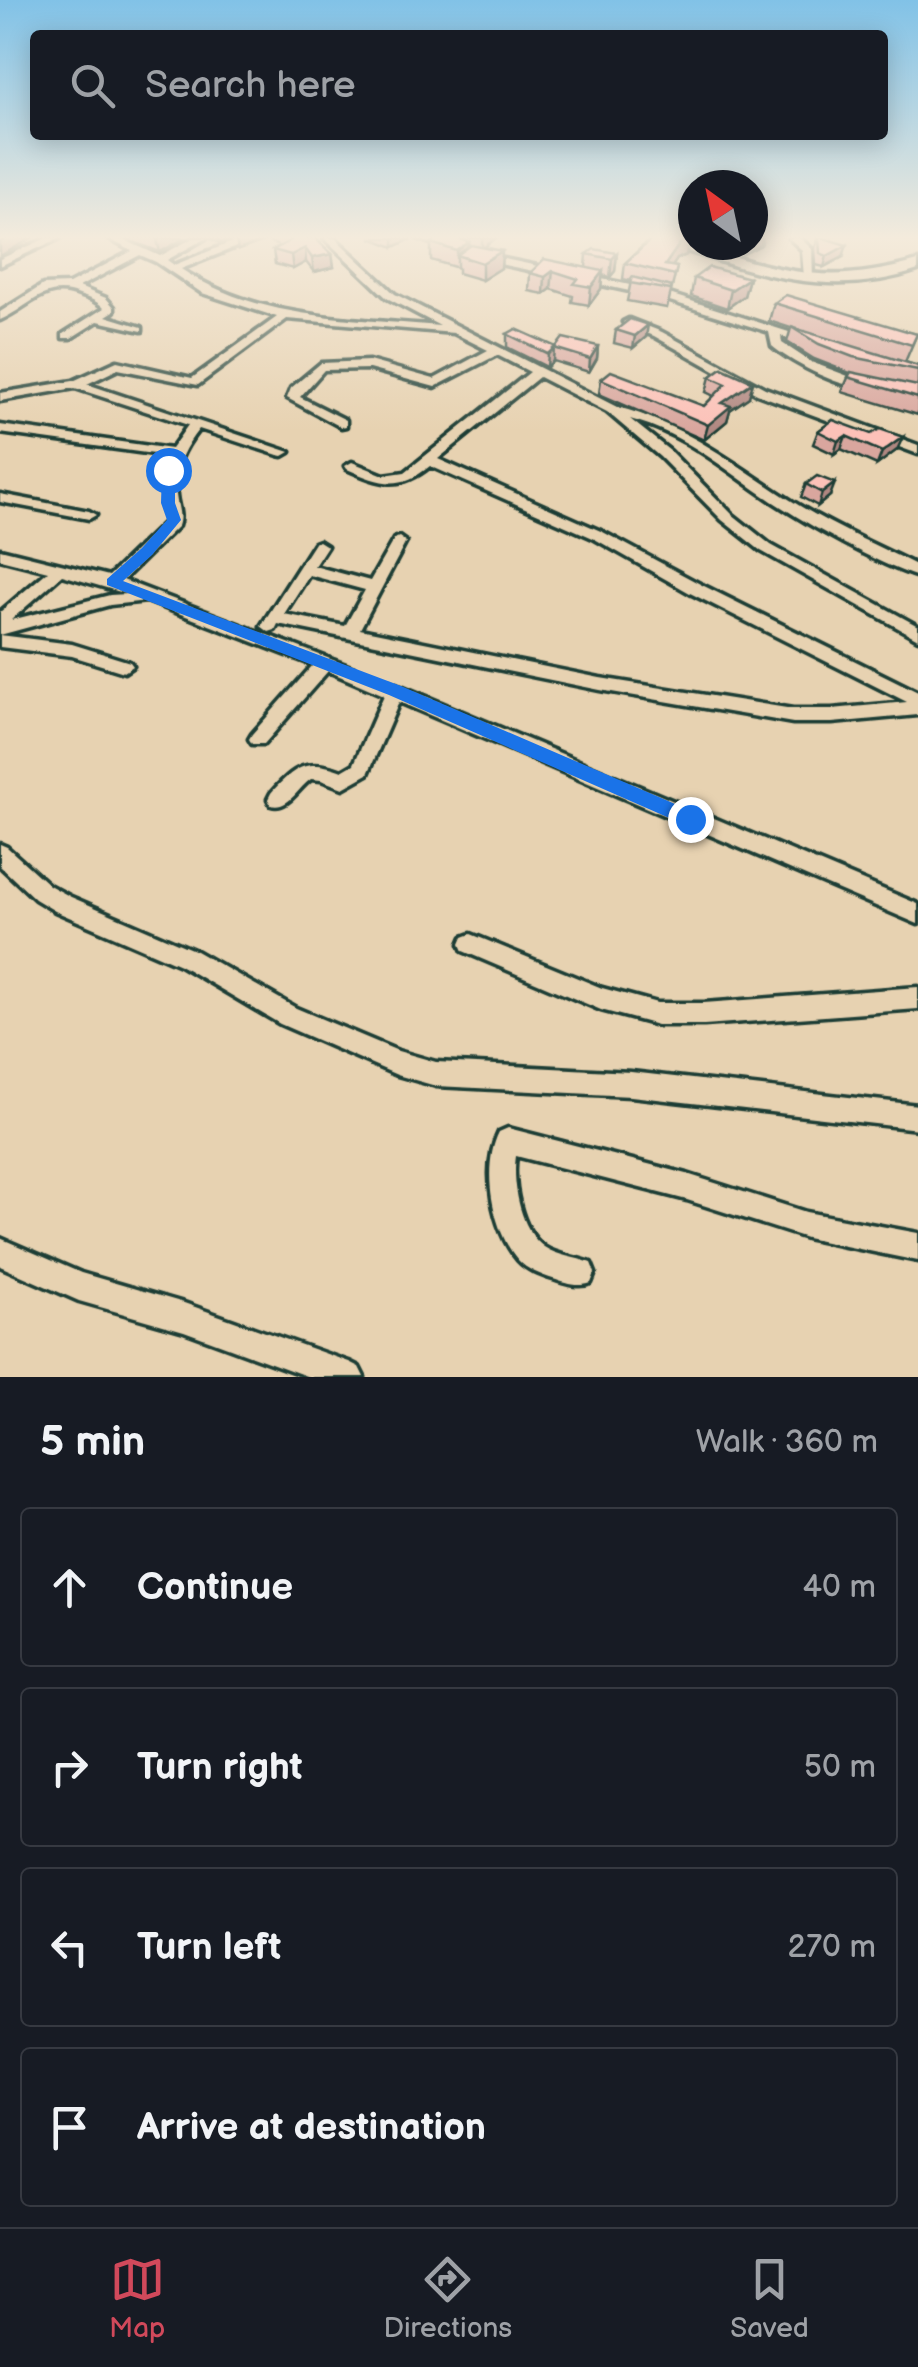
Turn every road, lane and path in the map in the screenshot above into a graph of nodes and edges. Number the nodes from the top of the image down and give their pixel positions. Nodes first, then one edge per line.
1 (24, 302) edge
2 (104, 302) edge
3 (242, 302) edge
4 (404, 302) edge
5 (685, 302) edge
6 (285, 316) junction
7 (0, 317) edge
8 (99, 318) junction
9 (629, 322) edge
10 (138, 329) dead end
11 (774, 330) junction
12 (462, 331) junction
13 (67, 336) dead end
14 (828, 349) edge
15 (497, 350) junction
16 (538, 372) junction
17 (76, 384) junction
18 (886, 391) edge
19 (0, 398) edge
20 (612, 409) junction
21 (341, 423) dead end
22 (195, 425) junction
23 (0, 429) edge
24 (918, 450) edge
25 (283, 452) dead end
26 (173, 453) junction
27 (429, 460) junction
28 (352, 466) dead end
29 (0, 498) edge
30 (89, 515) dead end
31 (399, 542) dead end
32 (318, 546) dead end
33 (0, 554) edge
34 (306, 570) junction
35 (57, 571) junction
36 (918, 572) edge
37 (112, 582) junction
38 (374, 587) junction
39 (150, 598) junction
40 (3, 614) edge
41 (274, 618) junction
42 (0, 629) edge
43 (918, 632) edge
44 (349, 634) junction
45 (260, 640) junction
46 (0, 641) edge
47 (325, 663) junction
48 (124, 666) dead end
49 (395, 691) junction
50 (918, 700) edge
51 (918, 708) edge
52 (258, 740) dead end
53 (278, 799) dead end
54 (0, 853) edge
55 (918, 914) edge
56 (471, 944) dead end
57 (918, 998) edge
58 (918, 1117) edge
59 (918, 1248) edge
60 (0, 1252) edge
61 (581, 1272) dead end
62 (349, 1377) edge

1 - 7 street
2 - 8 street
3 - 6 street
4 - 12 street
5 - 11 street
6 - 12 street
6 - 17 street
8 - 10 street
8 - 13 street
9 - 24 street
11 - 14 street
11 - 18 street
12 - 15 street
15 - 16 street
15 - 21 street
16 - 20 street
16 - 27 street
17 - 19 street
17 - 22 street
20 - 36 street
20 - 43 street
22 - 25 street
22 - 26 street
23 - 26 street
26 - 37 street
27 - 28 street
27 - 50 street
29 - 30 street
31 - 38 street
32 - 34 street
33 - 35 street
34 - 38 street
34 - 41 street
35 - 37 street
35 - 40 street
37 - 39 street
38 - 44 street
39 - 42 street
39 - 45 street
41 - 44 street
41 - 45 street
44 - 51 street
45 - 47 street
46 - 48 street
47 - 49 street
47 - 52 street
49 - 53 street
49 - 55 street
54 - 58 street
56 - 57 street
59 - 61 street
60 - 62 street

